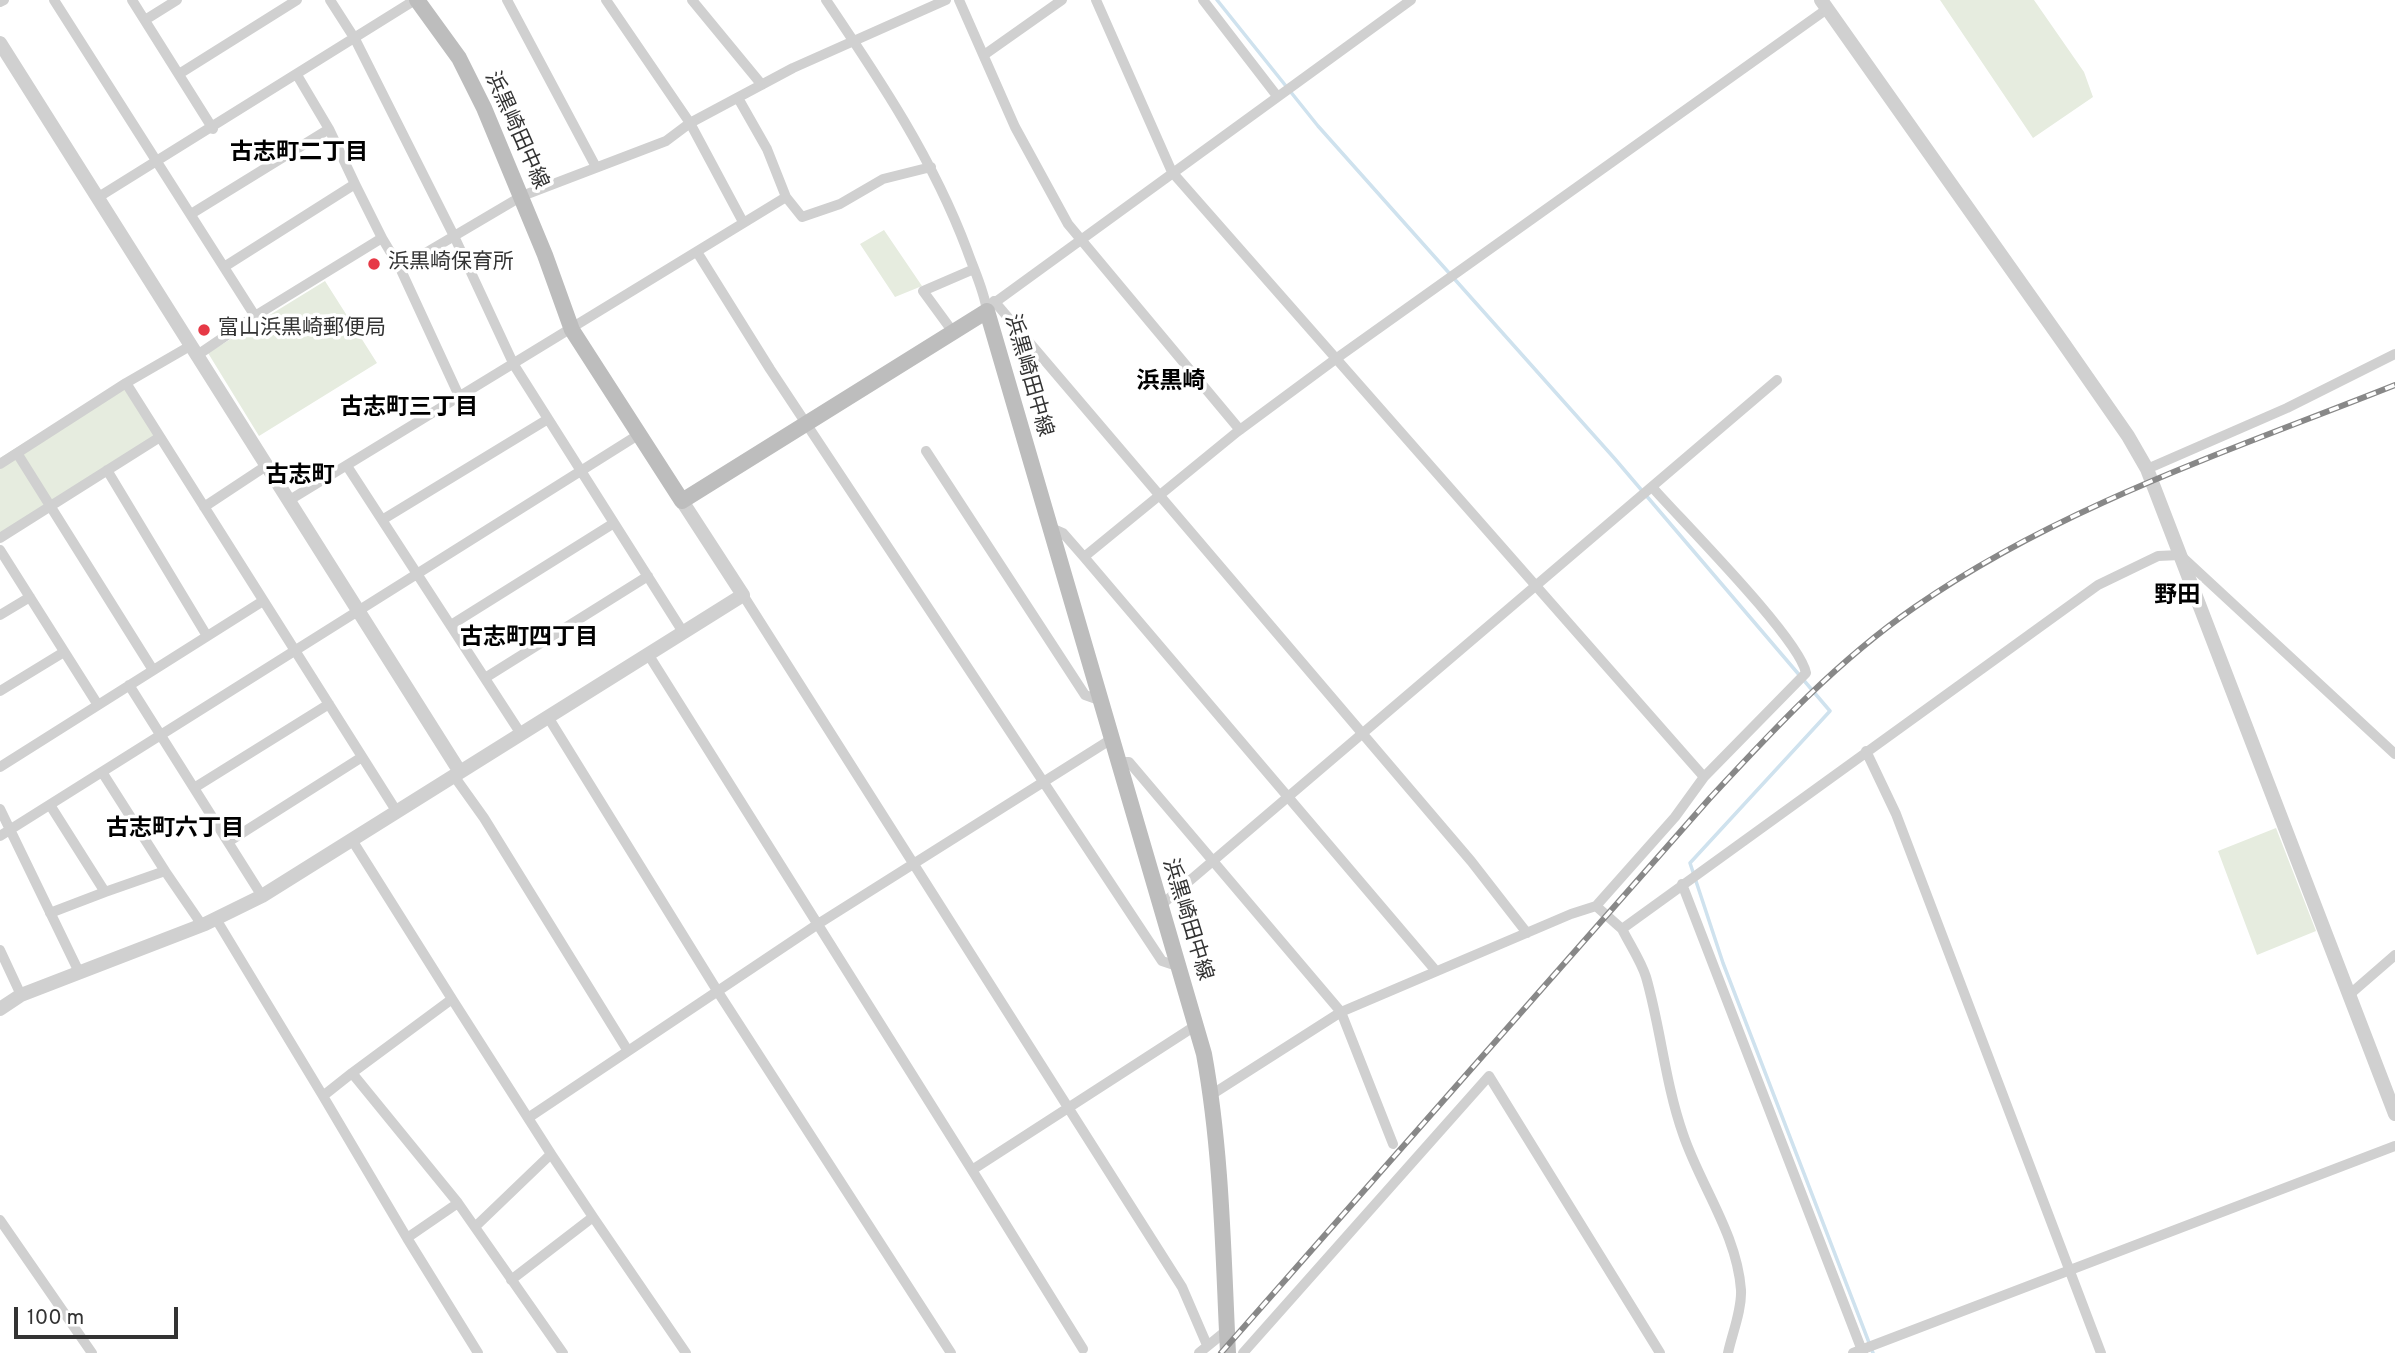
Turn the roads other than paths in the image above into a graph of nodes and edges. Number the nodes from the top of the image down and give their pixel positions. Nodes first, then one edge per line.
1 (54, 0) edge
2 (132, 0) edge
3 (177, 0) edge
4 (297, 0) edge
5 (330, 0) edge
6 (416, 0) edge
7 (508, 0) edge
8 (606, 0) edge
9 (692, 0) edge
10 (826, 0) edge
11 (946, 0) edge
12 (959, 0) edge
13 (1062, 0) edge
14 (1096, 0) edge
15 (1203, 0) edge
16 (1411, 0) edge
17 (1824, 4) edge
18 (145, 20) junction
19 (355, 39) junction
20 (854, 41) junction
21 (0, 43) edge
22 (984, 55) junction
23 (179, 74) junction
24 (298, 75) junction
25 (762, 85) junction
26 (1277, 96) junction
27 (737, 98) junction
28 (690, 123) junction
29 (213, 129) junction
30 (329, 129) junction
31 (158, 163) junction
32 (596, 167) junction
33 (931, 167) junction
34 (1172, 172) junction
35 (355, 184) junction
36 (522, 196) junction
37 (786, 197) junction
38 (97, 198) junction
39 (191, 214) junction
40 (743, 222) junction
41 (454, 236) junction
42 (382, 238) junction
43 (1079, 239) junction
44 (697, 252) junction
45 (224, 267) junction
46 (400, 268) junction
47 (974, 268) junction
48 (990, 306) junction
49 (255, 316) junction
50 (572, 330) junction
51 (953, 332) junction
52 (193, 351) junction
53 (2395, 354) edge
54 (1337, 358) junction
55 (514, 365) junction
56 (1777, 380) dead end
57 (126, 383) junction
58 (460, 398) junction
59 (548, 419) junction
60 (806, 423) junction
61 (1240, 430) junction
62 (638, 435) junction
63 (160, 437) junction
64 (926, 451) dead end
65 (17, 453) junction
66 (0, 464) edge
67 (266, 466) junction
68 (347, 466) junction
69 (2147, 469) junction
70 (107, 470) junction
71 (581, 471) junction
72 (1652, 487) junction
73 (1160, 496) junction
74 (682, 501) junction
75 (288, 502) junction
76 (51, 506) junction
77 (204, 507) junction
78 (382, 520) junction
79 (614, 523) junction
80 (1049, 527) junction
81 (0, 538) edge
82 (0, 550) edge
83 (2180, 555) junction
84 (1084, 557) junction
85 (417, 574) junction
86 (648, 576) junction
87 (1537, 585) junction
88 (743, 595) junction
89 (30, 597) junction
90 (263, 600) junction
91 (358, 611) junction
92 (0, 615) edge
93 (450, 625) junction
94 (683, 632) junction
95 (208, 636) junction
96 (295, 651) junction
97 (64, 652) junction
98 (648, 654) junction
99 (153, 670) junction
100 (485, 678) junction
101 (129, 685) junction
102 (0, 691) edge
103 (1099, 701) junction
104 (329, 704) junction
105 (98, 705) junction
106 (548, 717) junction
107 (521, 734) junction
108 (1362, 734) junction
109 (161, 735) junction
110 (1110, 740) junction
111 (1866, 751) junction
112 (2395, 754) edge
113 (362, 757) junction
114 (1117, 762) junction
115 (0, 767) edge
116 (102, 772) junction
117 (457, 774) junction
118 (1703, 777) junction
119 (1044, 782) junction
120 (194, 788) junction
121 (1288, 796) junction
122 (50, 805) junction
123 (0, 809) edge
124 (397, 811) junction
125 (10, 830) junction
126 (0, 836) edge
127 (352, 840) junction
128 (228, 842) junction
129 (1212, 861) junction
130 (912, 866) junction
131 (165, 871) junction
132 (1682, 884) junction
133 (105, 892) junction
134 (262, 896) junction
135 (1596, 905) junction
136 (1160, 906) junction
137 (50, 913) junction
138 (216, 919) junction
139 (818, 924) junction
140 (202, 925) junction
141 (1622, 929) junction
142 (1527, 933) junction
143 (0, 950) edge
144 (2395, 955) edge
145 (1178, 965) junction
146 (1436, 971) junction
147 (79, 972) junction
148 (718, 992) junction
149 (21, 995) junction
150 (2349, 995) junction
151 (452, 999) junction
152 (0, 1009) edge
153 (1341, 1012) junction
154 (1195, 1026) junction
155 (628, 1051) junction
156 (352, 1073) junction
157 (1211, 1095) junction
158 (323, 1096) junction
159 (1068, 1109) junction
160 (2395, 1114) edge
161 (528, 1118) junction
162 (1392, 1144) dead end
163 (2395, 1146) edge
164 (551, 1154) junction
165 (972, 1170) junction
166 (458, 1203) junction
167 (593, 1217) junction
168 (0, 1220) edge
169 (476, 1226) junction
170 (407, 1238) junction
171 (2069, 1269) junction
172 (511, 1280) junction
173 (1226, 1331) junction
174 (1083, 1349) dead end
175 (1203, 1349) edge
176 (1859, 1352) edge
177 (92, 1353) edge
178 (478, 1353) edge
179 (563, 1353) edge
180 (686, 1353) edge
181 (951, 1353) edge
182 (1228, 1353) edge
183 (1243, 1353) edge
184 (1660, 1353) edge
185 (1728, 1353) edge
186 (2101, 1353) edge

1 - 31 street
2 - 18 street
3 - 18 street
4 - 23 street
5 - 19 street
6 - 19 street
6 - 36 main road, 浜黒崎田中線
7 - 32 street
8 - 28 street
9 - 25 street
10 - 20 street
11 - 20 street
12 - 22 street
13 - 22 street
14 - 34 street
15 - 26 street
16 - 26 street
17 - 54 street
17 - 69 street
18 - 23 street
19 - 24 street
19 - 41 street
20 - 25 street
20 - 33 street
21 - 38 street
22 - 43 street
23 - 29 street
24 - 29 street
24 - 30 street
25 - 27 street
26 - 34 street
27 - 28 street
27 - 37 street
28 - 32 street
28 - 40 street
29 - 31 street
30 - 35 street
30 - 39 street
31 - 38 street
31 - 39 street
32 - 36 street
33 - 37 street
33 - 47 street
34 - 43 street
34 - 54 street
35 - 42 street
35 - 45 street
36 - 41 street
36 - 50 main road, 浜黒崎田中線
37 - 40 street
38 - 52 street
39 - 45 street
40 - 44 street
41 - 46 street
41 - 55 street
42 - 46 street
42 - 49 street
43 - 48 street
43 - 61 street
44 - 50 street
44 - 60 street
45 - 49 street
46 - 58 street
47 - 48 street
47 - 51 street
48 - 51 main road, 浜黒崎田中線
48 - 73 street
48 - 80 main road, 浜黒崎田中線
49 - 52 street
50 - 55 street
50 - 62 main road, 浜黒崎田中線
51 - 60 main road, 浜黒崎田中線
52 - 57 street
52 - 67 street
53 - 69 street
54 - 61 street
54 - 87 street
55 - 58 street
55 - 59 street
56 - 72 street
57 - 63 street
57 - 65 street
58 - 68 street
59 - 71 street
59 - 78 street
60 - 74 main road, 浜黒崎田中線
60 - 119 street
61 - 73 street
62 - 71 street
62 - 74 main road, 浜黒崎田中線
63 - 70 street
63 - 77 street
64 - 103 street
65 - 66 street
65 - 76 street
67 - 75 street
67 - 77 street
68 - 75 street
68 - 78 street
69 - 83 street
70 - 76 street
70 - 95 street
71 - 79 street
71 - 85 street
72 - 87 street
72 - 118 street
73 - 84 street
73 - 108 street
74 - 88 street
75 - 91 street
76 - 81 street
76 - 99 street
77 - 90 street
78 - 85 street
79 - 86 street
79 - 93 street
80 - 84 street
80 - 103 main road, 浜黒崎田中線
82 - 89 street
83 - 111 street
83 - 112 street
83 - 150 street
84 - 121 street
85 - 91 street
85 - 93 street
86 - 94 street
86 - 100 street
87 - 108 street
87 - 118 street
88 - 94 street
88 - 130 street
89 - 92 street
89 - 97 street
90 - 95 street
90 - 96 street
91 - 96 street
91 - 117 street
93 - 100 street
94 - 98 street
95 - 99 street
96 - 104 street
96 - 109 street
97 - 102 street
97 - 105 street
98 - 106 street
98 - 139 street
99 - 101 street
100 - 107 street
101 - 105 street
101 - 109 street
103 - 110 main road, 浜黒崎田中線
104 - 113 street
104 - 120 street
105 - 115 street
106 - 107 street
106 - 148 street
107 - 117 street
108 - 121 street
108 - 142 street
109 - 116 street
109 - 120 street
110 - 114 main road, 浜黒崎田中線
110 - 119 street
111 - 132 street
111 - 171 street
113 - 124 street
113 - 128 street
114 - 129 street
114 - 136 main road, 浜黒崎田中線
116 - 122 street
116 - 131 street
117 - 124 street
117 - 155 street
118 - 135 street
119 - 130 street
119 - 145 street
120 - 128 street
121 - 129 street
121 - 146 street
122 - 125 street
122 - 133 street
123 - 125 street
124 - 127 street
125 - 126 street
125 - 137 street
127 - 134 street
127 - 151 street
128 - 134 street
129 - 136 street
129 - 153 street
130 - 139 street
130 - 159 street
131 - 133 street
131 - 140 street
132 - 141 street
132 - 176 street
133 - 137 street
134 - 138 street
135 - 141 street
135 - 142 street
136 - 145 main road, 浜黒崎田中線
137 - 147 street
138 - 140 street
138 - 158 street
139 - 148 street
139 - 165 street
140 - 147 street
141 - 185 street
142 - 146 street
143 - 149 street
144 - 150 street
145 - 154 main road, 浜黒崎田中線
146 - 153 street
147 - 149 street
148 - 155 street
148 - 181 street
149 - 152 street
150 - 160 street
151 - 156 street
151 - 161 street
153 - 157 street
153 - 162 street
154 - 157 main road, 浜黒崎田中線
154 - 159 street
155 - 161 street
156 - 158 street
156 - 166 street
157 - 173 main road, 浜黒崎田中線
158 - 170 street
159 - 165 street
159 - 175 street
161 - 164 street
163 - 171 street
164 - 167 street
164 - 169 street
165 - 174 street
166 - 169 street
166 - 170 street
167 - 172 street
167 - 180 street
168 - 177 street
169 - 172 street
170 - 178 street
171 - 176 street
171 - 186 street
172 - 179 street
173 - 175 street
173 - 182 main road, 浜黒崎田中線
183 - 184 street

